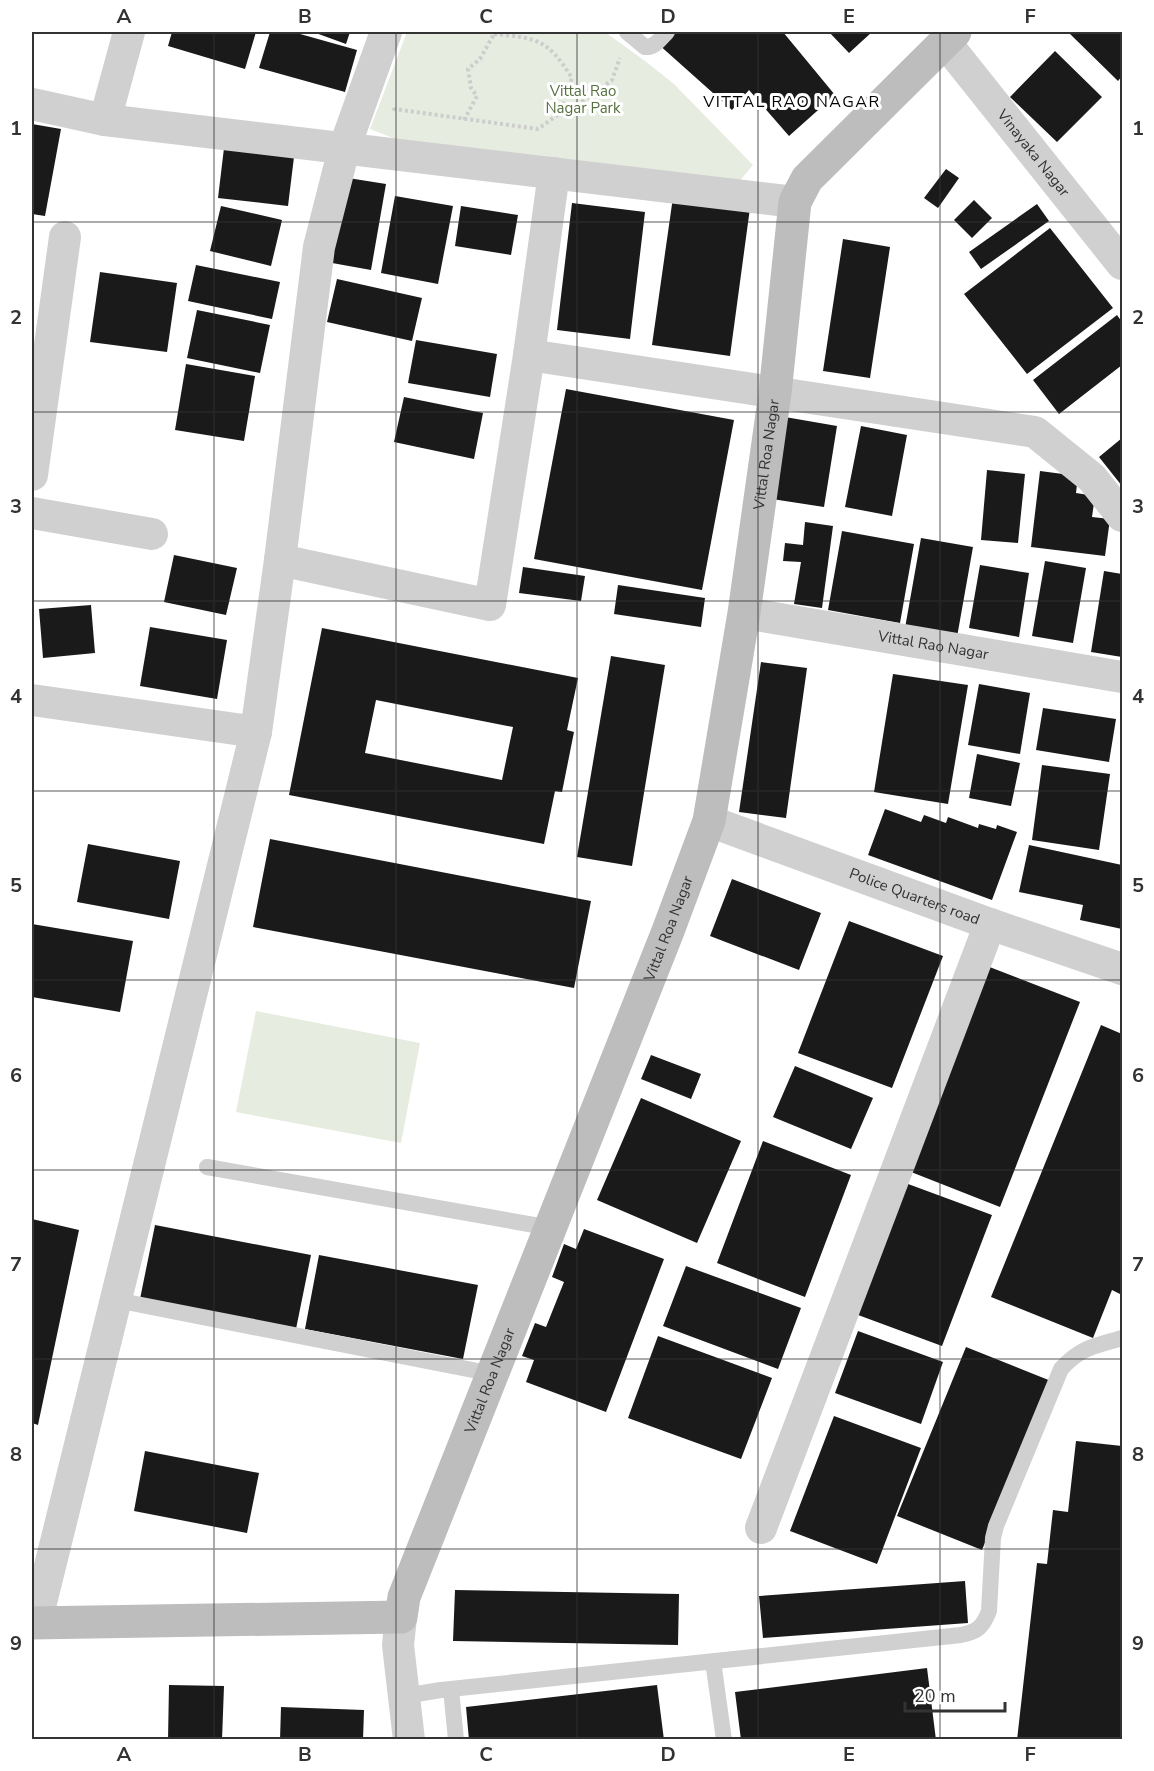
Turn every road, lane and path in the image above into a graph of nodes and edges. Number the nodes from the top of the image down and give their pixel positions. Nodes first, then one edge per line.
1 (129, 32) edge
2 (386, 32) edge
3 (627, 32) edge
4 (667, 32) edge
5 (494, 33) edge
6 (950, 37) edge
7 (620, 54) dead end
8 (396, 99) dead end
9 (32, 104) edge
10 (560, 113) junction
11 (105, 120) junction
12 (464, 120) junction
13 (344, 149) junction
14 (554, 173) junction
15 (795, 202) junction
16 (65, 237) dead end
17 (1122, 264) edge
18 (529, 355) junction
19 (775, 393) junction
20 (32, 475) edge
21 (32, 513) edge
22 (1122, 516) edge
23 (152, 534) dead end
24 (280, 560) junction
25 (744, 612) junction
26 (1122, 677) edge
27 (32, 700) edge
28 (256, 732) junction
29 (709, 821) junction
30 (990, 924) junction
31 (1122, 969) edge
32 (207, 1167) dead end
33 (551, 1228) junction
34 (116, 1300) junction
35 (1122, 1338) edge
36 (493, 1374) junction
37 (761, 1528) dead end
38 (401, 1617) junction
39 (34, 1623) edge
40 (712, 1661) junction
41 (451, 1689) junction
42 (404, 1696) junction
43 (408, 1740) edge
44 (456, 1740) edge
45 (724, 1740) edge

1 - 11 street
2 - 13 street
3 - 4 lane
5 - 10 path
5 - 12 path
6 - 15 street
6 - 17 street, Vinayaka Nagar
7 - 10 path
8 - 12 path
9 - 11 street
10 - 12 path
11 - 13 street
13 - 14 street
13 - 24 street
14 - 15 street
14 - 18 street
15 - 19 street, Vittal Roa Nagar
16 - 20 street
18 - 19 street
18 - 24 street
19 - 22 street
19 - 25 street, Vittal Roa Nagar
21 - 23 street
24 - 28 street
25 - 26 street, Vittal Rao Nagar
25 - 29 street, Vittal Roa Nagar
27 - 28 street
28 - 34 street
29 - 30 street, Police Quarters road
29 - 33 street, Vittal Roa Nagar
30 - 31 street, Police Quarters road
30 - 37 street
32 - 33 lane
33 - 36 street, Vittal Roa Nagar
34 - 36 lane
34 - 39 street
35 - 40 lane
36 - 38 street, Vittal Roa Nagar
38 - 39 street
38 - 42 street
40 - 41 lane
40 - 45 lane
41 - 42 lane
41 - 44 lane
42 - 43 street

